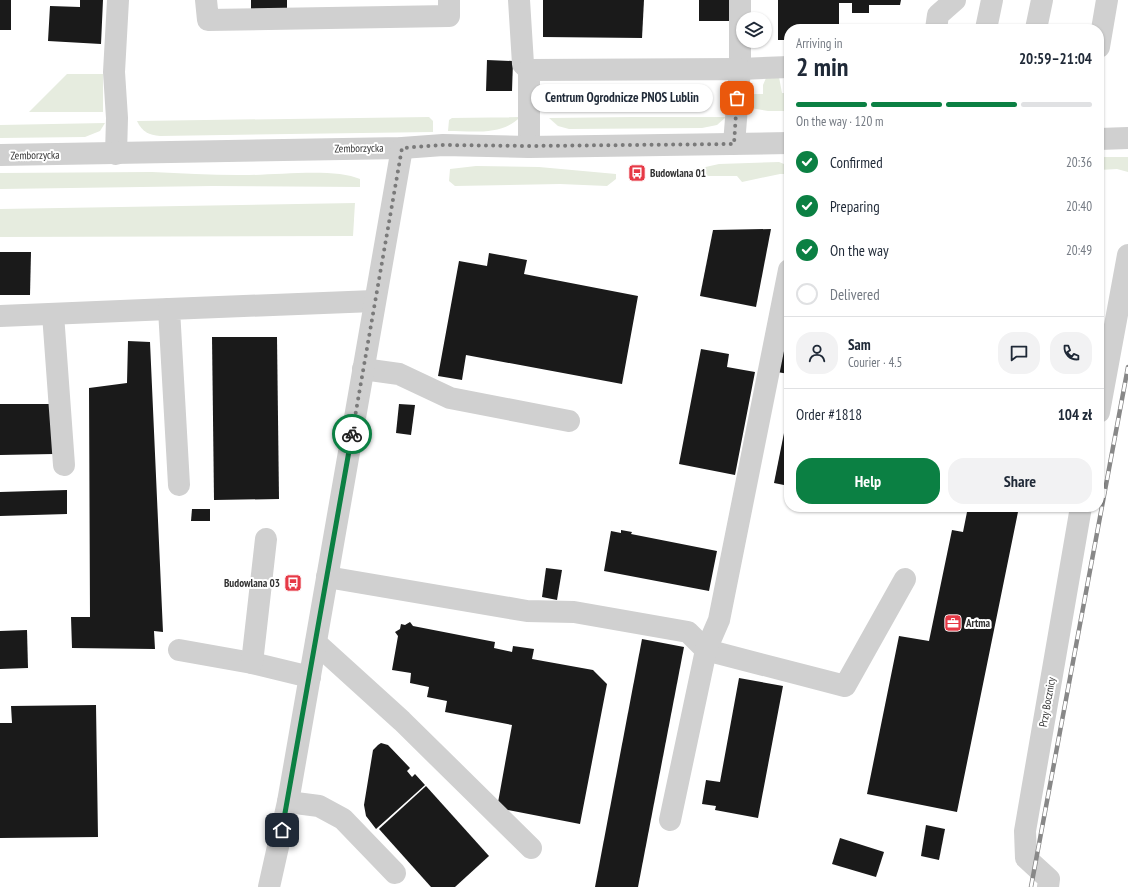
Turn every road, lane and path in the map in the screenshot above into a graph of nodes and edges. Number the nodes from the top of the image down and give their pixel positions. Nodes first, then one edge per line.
1 (118, 0) edge
2 (206, 0) edge
3 (449, 0) edge
4 (519, 0) edge
5 (740, 0) edge
6 (955, 0) edge
7 (992, 0) edge
8 (1042, 0) edge
9 (1108, 0) edge
10 (937, 24) edge
11 (987, 24) edge
12 (1037, 24) edge
13 (1103, 24) edge
14 (784, 67) edge
15 (740, 69) junction
16 (529, 70) junction
17 (1128, 138) edge
18 (1104, 139) edge
19 (784, 143) edge
20 (734, 144) junction
21 (529, 146) junction
22 (402, 148) junction
23 (116, 154) junction
24 (0, 155) edge
25 (1128, 255) edge
26 (784, 295) edge
27 (374, 300) junction
28 (169, 309) junction
29 (53, 314) junction
30 (0, 316) edge
31 (363, 369) junction
32 (1104, 385) edge
33 (569, 420) dead end
34 (64, 465) dead end
35 (179, 485) dead end
36 (1081, 512) edge
37 (266, 539) dead end
38 (327, 577) junction
39 (906, 579) dead end
40 (316, 643) junction
41 (179, 650) dead end
42 (706, 650) junction
43 (252, 663) junction
44 (310, 677) junction
45 (288, 802) junction
46 (670, 820) dead end
47 (531, 848) dead end
48 (395, 873) dead end
49 (269, 887) edge
50 (1048, 887) edge

1 - 23 street
2 - 3 street
4 - 16 street
5 - 15 street
6 - 10 street
7 - 11 street
8 - 12 street
9 - 13 street
14 - 15 street
15 - 16 street
15 - 20 street
16 - 21 street
17 - 18 street
19 - 20 street, Zemborzycka
20 - 21 street, Zemborzycka
21 - 22 street, Zemborzycka
22 - 23 street, Zemborzycka
22 - 27 street
23 - 24 street, Zemborzycka
25 - 32 street
26 - 42 street
27 - 28 street
27 - 31 street
28 - 29 street
28 - 35 street
29 - 30 street
29 - 34 street
31 - 33 street
31 - 38 street
36 - 50 street, Przy Bocznicy
37 - 43 street
38 - 40 street
38 - 42 street
39 - 42 street
40 - 44 street
40 - 47 street
41 - 43 street
42 - 46 street
43 - 44 street
44 - 45 street
45 - 48 street
45 - 49 street

